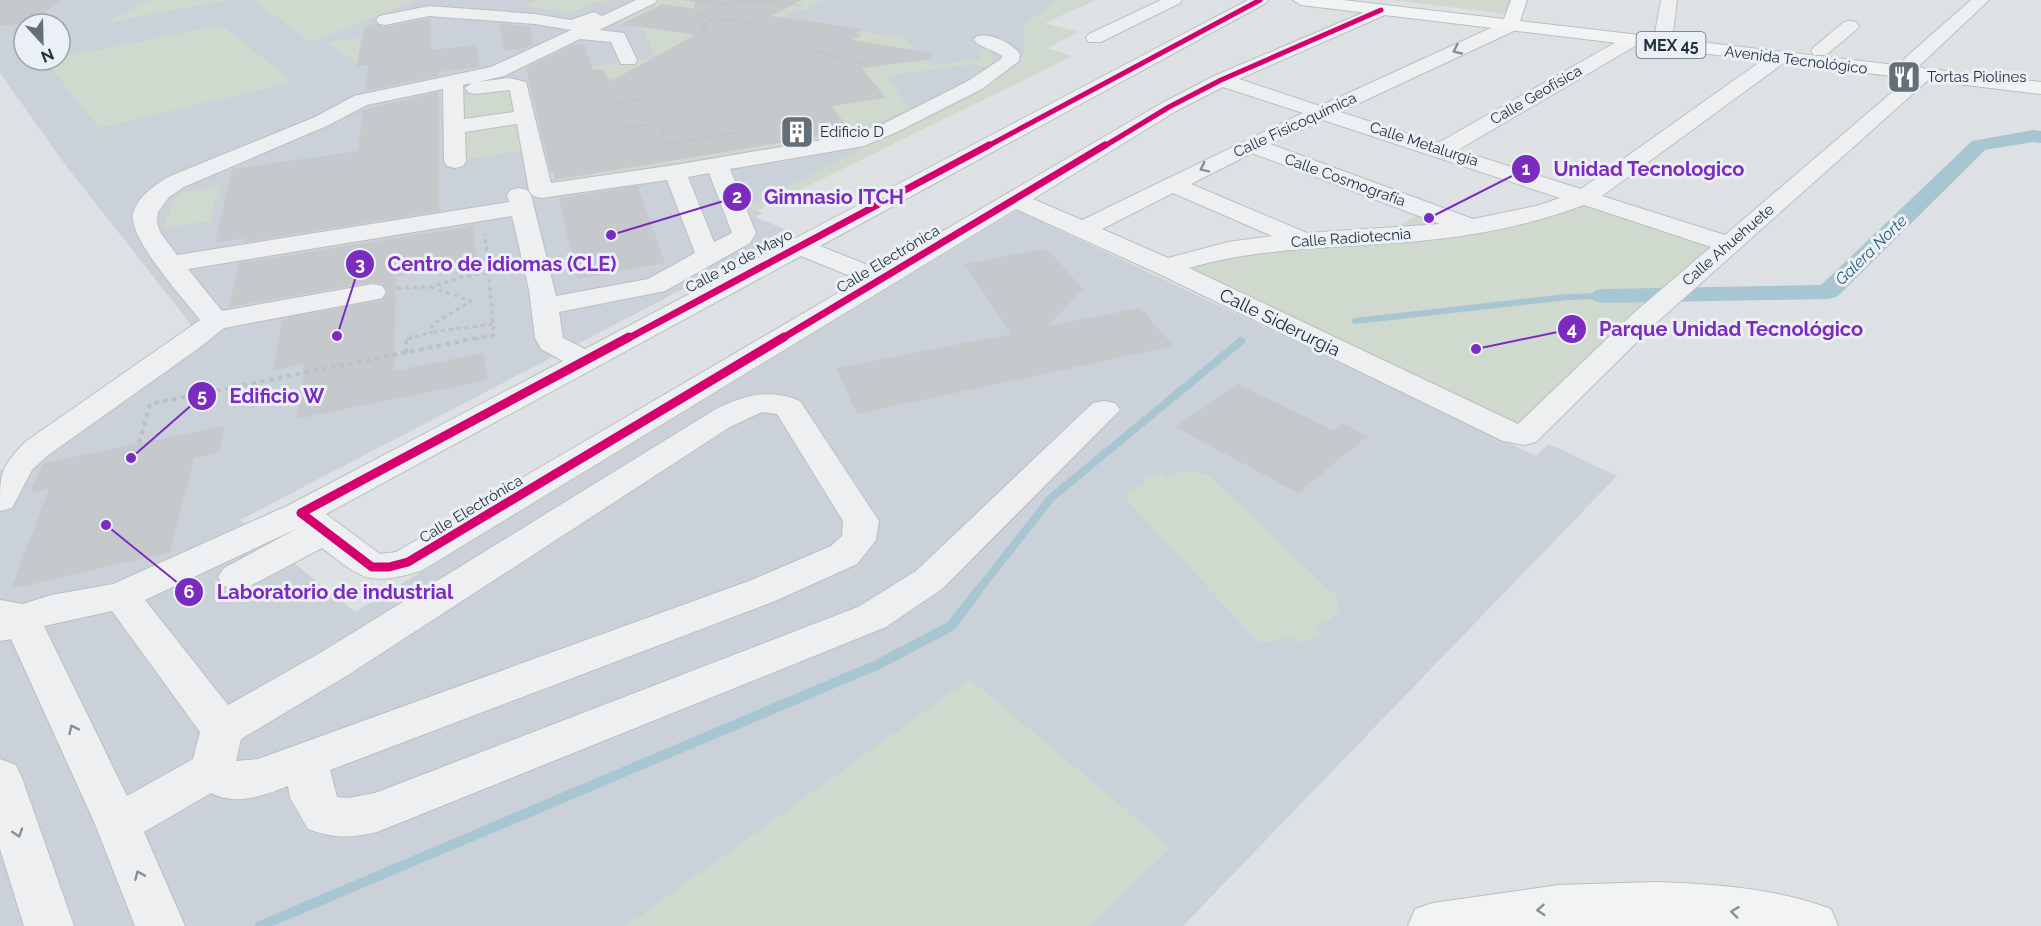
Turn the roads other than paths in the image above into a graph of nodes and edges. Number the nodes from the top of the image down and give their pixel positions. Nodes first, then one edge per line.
1 (631, 0) edge
2 (649, 0) edge
3 (1260, 0) edge
4 (1301, 0) edge
5 (1669, 0) edge
6 (1981, 0) edge
7 (1167, 3) edge
8 (1386, 5) edge
9 (1515, 13) edge
10 (1203, 16) junction
11 (385, 20) dead end
12 (1850, 26) dead end
13 (1664, 33) junction
14 (580, 34) junction
15 (1095, 38) dead end
16 (983, 40) dead end
17 (1631, 41) junction
18 (1820, 51) junction
19 (1778, 58) junction
20 (628, 60) dead end
21 (1918, 68) junction
22 (2041, 76) edge
23 (1221, 80) junction
24 (453, 86) junction
25 (2041, 88) edge
26 (1323, 112) junction
27 (525, 117) junction
28 (453, 127) junction
29 (1251, 145) junction
30 (1442, 150) junction
31 (455, 161) dead end
32 (717, 165) junction
33 (675, 172) junction
34 (1171, 184) junction
35 (1585, 197) junction
36 (527, 198) junction
37 (1017, 200) junction
38 (426, 221) junction
39 (1474, 228) junction
40 (1081, 230) junction
41 (1306, 242) junction
42 (1729, 245) junction
43 (798, 246) junction
44 (717, 251) junction
45 (171, 264) junction
46 (761, 266) junction
47 (1166, 267) junction
48 (882, 280) junction
49 (373, 292) road end
50 (544, 307) junction
51 (215, 321) junction
52 (584, 360) junction
53 (1104, 410) dead end
54 (1539, 424) joint
55 (0, 500) edge
56 (313, 522) junction
57 (237, 577) dead end
58 (121, 596) junction
59 (7, 620) edge
60 (222, 729) junction
61 (306, 761) junction
62 (212, 770) junction
63 (0, 778) edge
64 (118, 824) junction
65 (49, 926) edge
66 (160, 926) edge
67 (1433, 926) edge
68 (1814, 926) edge

1 - 11 street
2 - 14 street
3 - 10 street, Calle 10 de Mayo
4 - 8 main road, Avenida Tecnológico / MEX 45
5 - 13 street
6 - 21 street, Calle Ahuehuete
7 - 10 street
7 - 15 street
8 - 9 main road, Avenida Tecnológico / MEX 45
8 - 23 street, Calle Electrónica
9 - 13 main road, Avenida Tecnológico / MEX 45
9 - 17 main road, Avenida Tecnológico / MEX 45
9 -> 26 street, Calle Fisicoquímica
10 - 43 street, Calle 10 de Mayo
12 - 18 street
13 - 18 main road, Avenida Tecnológico / MEX 45
14 - 20 street
14 - 24 street
16 - 32 street
17 - 19 main road, Avenida Tecnológico / MEX 45
17 - 30 street, Calle Geofísica
18 - 21 main road, Avenida Tecnológico / MEX 45
19 - 21 main road, Avenida Tecnológico / MEX 45
19 - 35 street, Calle Radiotecnia
21 - 22 main road, Avenida Tecnológico / MEX 45
21 - 25 main road, Avenida Tecnológico / MEX 45
21 - 42 street, Calle Ahuehuete
23 - 26 street, Calle Metalurgia
23 - 37 street, Calle Electrónica
24 - 27 street
24 - 28 street
24 - 45 street
26 - 29 street, Calle Fisicoquímica
26 - 30 street, Calle Metalurgia
27 - 28 street
27 - 36 street
28 - 31 street
29 -> 34 street, Calle Fisicoquímica
29 - 39 street, Calle Cosmografía
30 - 35 street, Calle Metalurgia
32 - 33 street
32 - 44 street
33 - 36 street
33 - 44 street
34 - 40 street, Calle Fisicoquímica
34 - 41 street
35 - 39 street, Calle Radiotecnia
35 - 42 street, Calle Metalurgia
36 - 38 street
36 - 38 street
36 - 50 street
37 - 40 street, Calle Siderurgia
37 - 48 street, Calle Electrónica
38 - 45 street
39 - 41 street, Calle Radiotecnia
40 - 47 street, Calle Siderurgia
41 - 47 street, Calle Radiotecnia
42 - 54 street, Calle Ahuehuete
43 - 46 street, Calle 10 de Mayo
43 - 48 street
44 - 46 street
44 - 50 street
45 - 51 street
46 - 52 street, Calle 10 de Mayo
47 - 54 street, Calle Siderurgia
48 - 56 street, Calle Electrónica
49 - 51 street
50 - 52 street
51 - 55 street
52 - 56 street, Calle 10 de Mayo
53 - 61 street
56 - 57 street
56 - 58 street
58 - 59 street
58 - 60 street
64 -> 59 street
60 - 61 street
60 - 62 street
61 - 62 street
62 - 64 street
63 -> 65 street
66 -> 64 street
68 -> 67 main road

